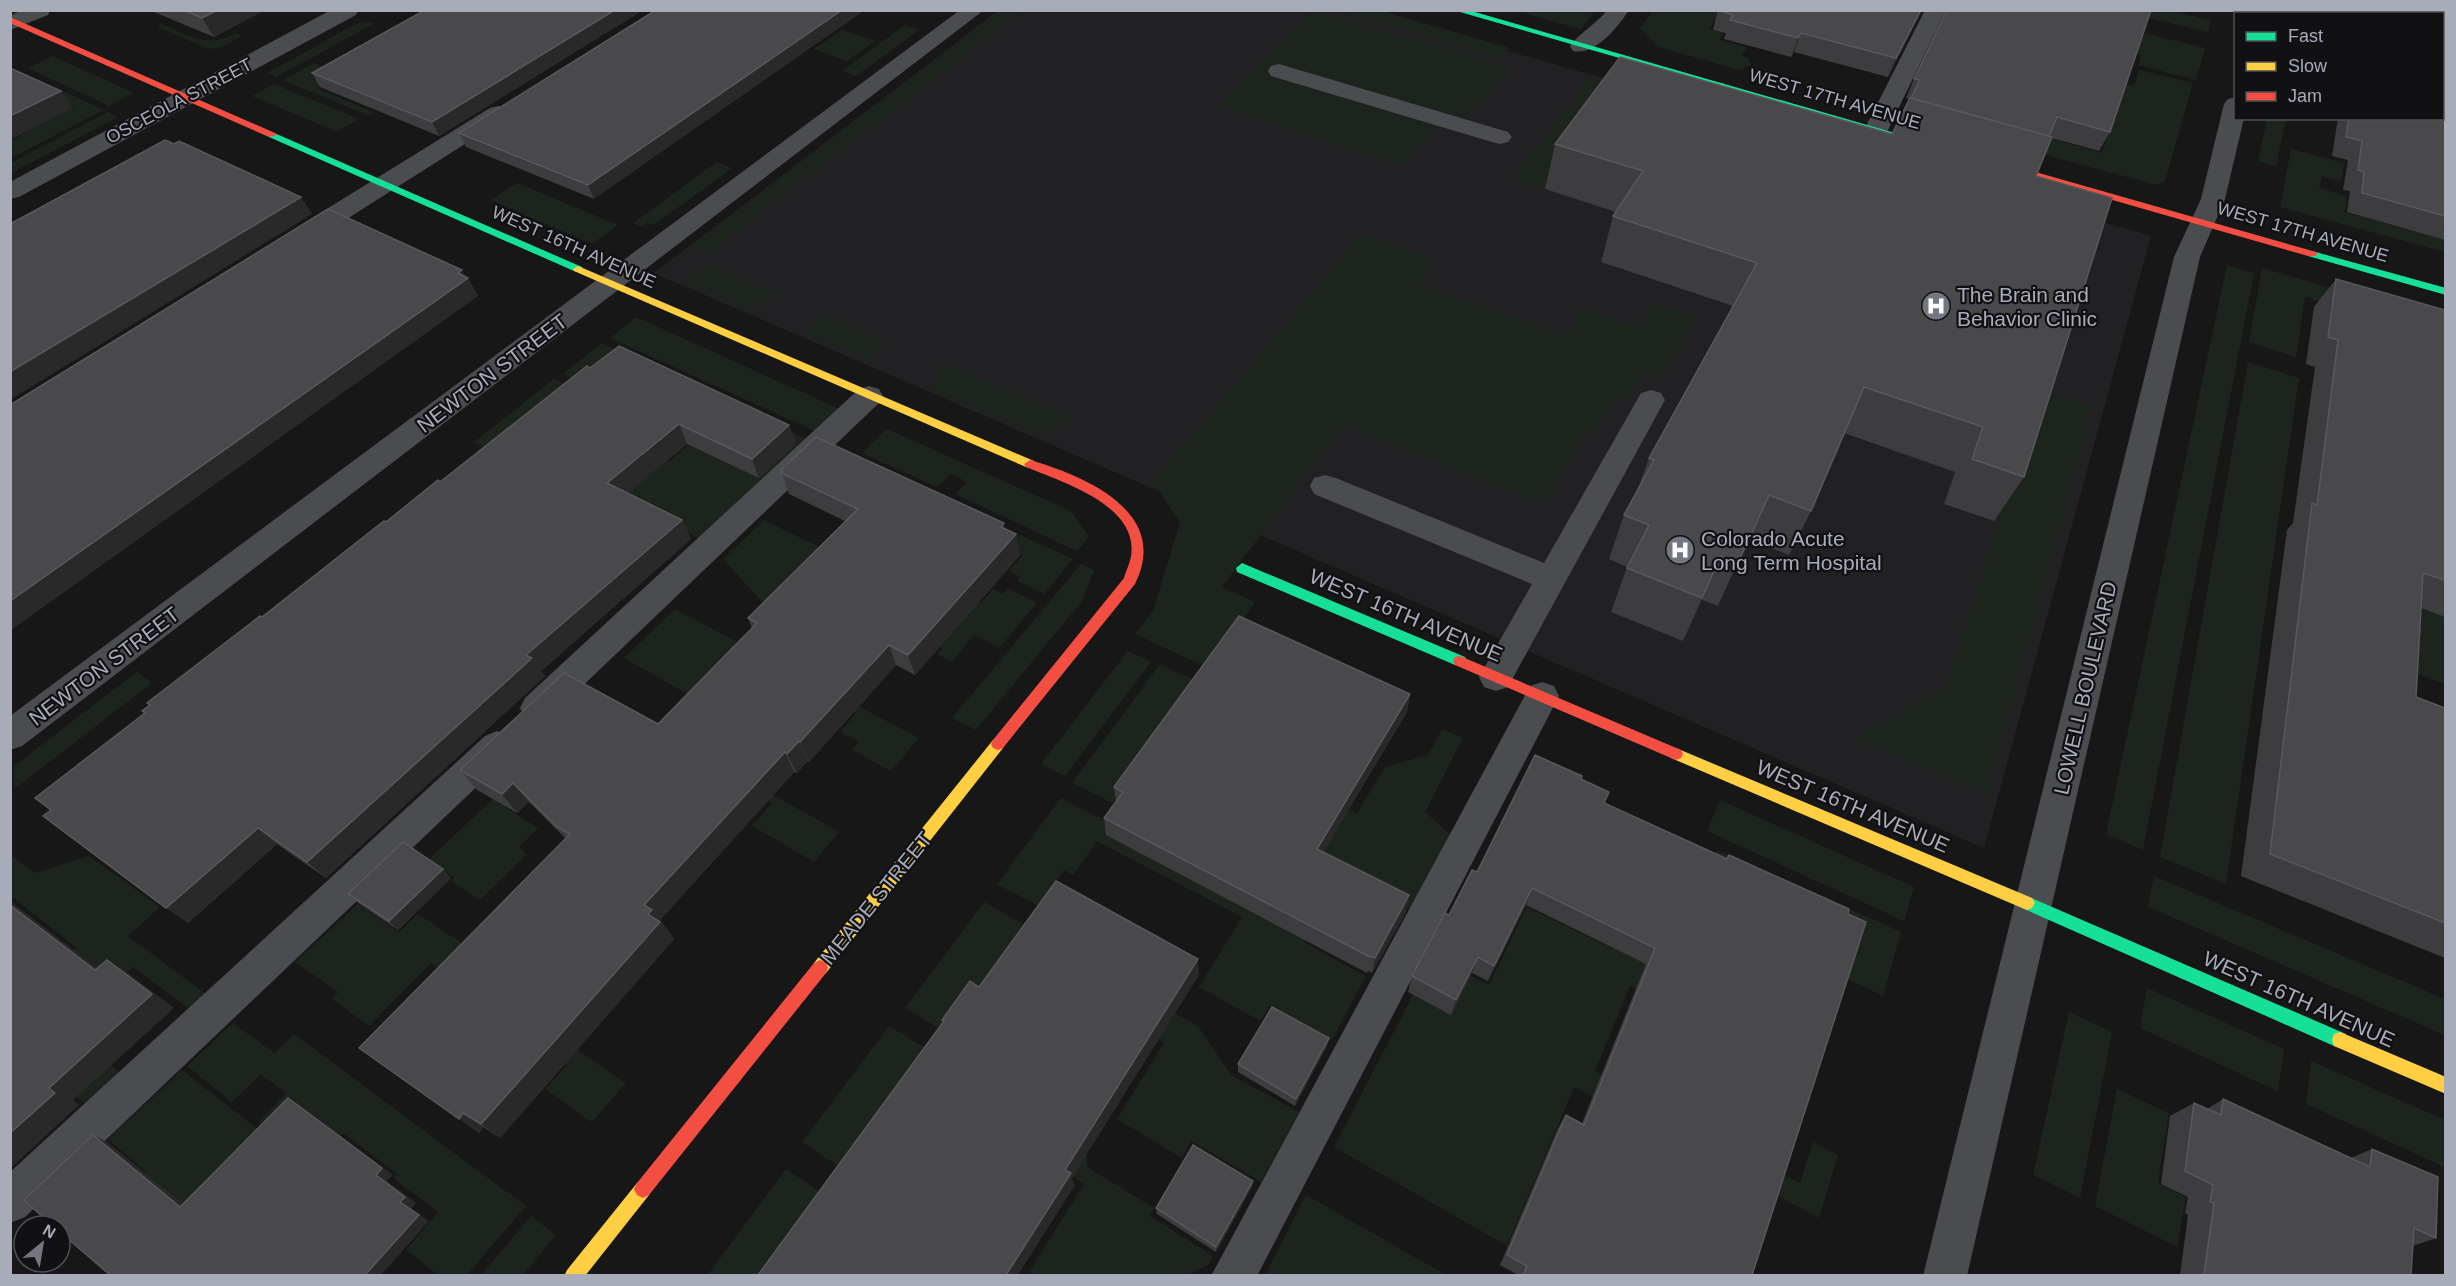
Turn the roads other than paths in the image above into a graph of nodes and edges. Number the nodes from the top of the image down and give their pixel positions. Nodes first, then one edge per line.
1 (40, 10) edge
2 (348, 10) edge
3 (974, 10) edge
4 (1457, 10) edge
5 (1619, 10) edge
6 (1936, 10) edge
7 (12, 22) edge
8 (1581, 46) junction
9 (1279, 71) dead end
10 (187, 97) junction
11 (521, 99) edge
12 (2234, 108) edge
13 (1876, 130) junction
14 (1500, 137) dead end
15 (1954, 152) edge
16 (1976, 158) edge
17 (385, 183) junction
18 (10, 192) edge
19 (2202, 223) junction
20 (274, 252) edge
21 (612, 283) junction
22 (2445, 292) edge
23 (869, 396) junction
24 (1651, 400) dead end
25 (1325, 486) dead end
26 (1121, 509) joint
27 (1242, 568) dead end
28 (1551, 579) junction
29 (1496, 676) junction
30 (1542, 696) junction
31 (10, 736) edge
32 (2033, 906) junction
33 (2445, 1086) edge
34 (10, 1202) edge
35 (573, 1275) edge
36 (1233, 1275) edge
37 (1945, 1275) edge

1 - 7 street
2 - 10 street, OSCEOLA STREET
3 - 21 street, NEWTON STREET
4 - 8 street, WEST 17TH AVENUE
5 - 8 street
6 - 13 street
7 - 10 street, WEST 16TH AVENUE
8 - 13 street, WEST 17TH AVENUE
9 - 14 street
10 - 17 street, WEST 16TH AVENUE
10 - 18 street, OSCEOLA STREET
11 - 17 street
12 - 19 street, LOWELL BOULEVARD
13 - 15 street, WEST 17TH AVENUE
16 - 19 street, WEST 17TH AVENUE
17 - 20 street
17 - 21 street, WEST 16TH AVENUE
19 - 22 street, WEST 17TH AVENUE
19 - 32 street, LOWELL BOULEVARD
21 - 23 street, WEST 16TH AVENUE
21 - 31 street, NEWTON STREET
23 - 26 street, WEST 16TH AVENUE
23 - 34 street
24 - 28 street
25 - 28 street
26 - 35 street, MEADE STREET
27 - 29 street, WEST 16TH AVENUE
28 - 29 street
29 - 30 street, WEST 16TH AVENUE
30 - 32 street, WEST 16TH AVENUE
30 - 36 street
32 - 33 street, WEST 16TH AVENUE
32 - 37 street, LOWELL BOULEVARD

